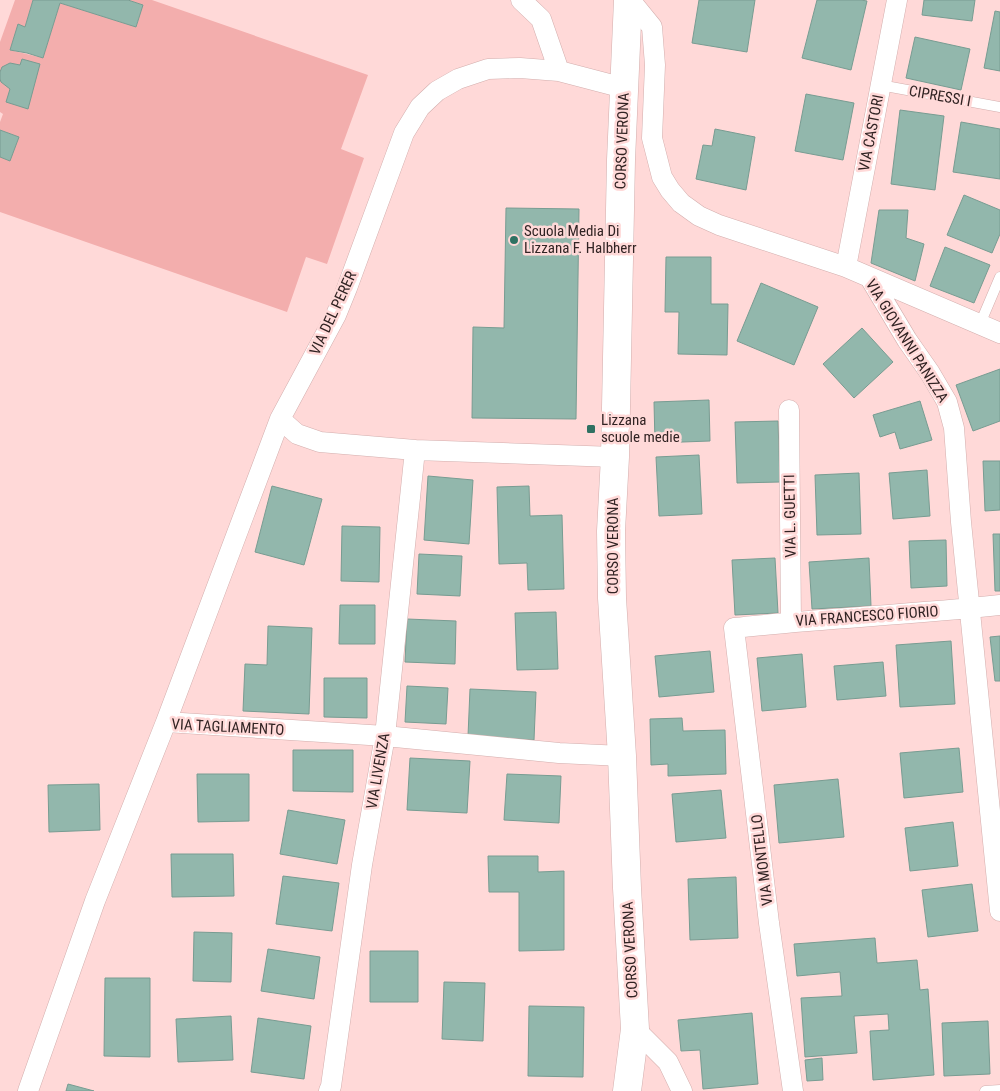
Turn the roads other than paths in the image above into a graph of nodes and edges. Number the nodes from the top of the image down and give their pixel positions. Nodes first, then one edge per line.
1 (521, 0) edge
2 (629, 0) edge
3 (897, 0) edge
4 (558, 71) junction
5 (880, 86) junction
6 (624, 88) junction
7 (1000, 107) edge
8 (846, 267) junction
9 (1000, 277) edge
10 (870, 278) junction
11 (980, 324) junction
12 (1000, 333) edge
13 (788, 410) dead end
14 (280, 419) junction
15 (415, 450) junction
16 (615, 457) junction
17 (1000, 606) edge
18 (970, 609) junction
19 (791, 622) junction
20 (734, 628) joint
21 (166, 722) junction
22 (385, 736) junction
23 (622, 756) junction
24 (997, 854) edge
25 (1000, 911) edge
26 (634, 1029) junction
27 (1000, 1090) edge
28 (28, 1091) edge
29 (329, 1091) edge
30 (627, 1091) edge
31 (682, 1091) edge
32 (793, 1091) edge
33 (985, 1091) edge

1 - 4 street
2 - 6 main road, CORSO VERONA
2 - 8 street, VIA GIOVANNI PANIZZA
3 - 5 street, VIA CASTORI
4 - 6 street, VIA DEL PERER
4 - 14 street, VIA DEL PERER
5 - 7 lane, CIPRESSI I
5 - 8 street, VIA CASTORI
6 - 16 main road, CORSO VERONA
8 - 10 street, VIA GIOVANNI PANIZZA
9 - 11 lane
10 - 11 street
10 - 18 street, VIA GIOVANNI PANIZZA
11 - 12 street
13 - 19 street, VIA L. GUETTI
14 - 15 street
14 - 21 street, VIA DEL PERER
15 - 16 street
15 - 22 street, VIA LIVENZA
16 - 23 main road, CORSO VERONA
17 - 18 street, VIA FRANCESCO FIORIO
18 - 19 street, VIA FRANCESCO FIORIO
18 - 24 street, VIA GIOVANNI PANIZZA
19 - 20 street, VIA FRANCESCO FIORIO
20 - 32 street, VIA MONTELLO
21 - 22 street, VIA TAGLIAMENTO
21 - 28 street, VIA TAGLIAMENTO
22 - 23 street, VIA TAGLIAMENTO
22 - 29 street, VIA LIVENZA
23 - 26 main road, CORSO VERONA
24 - 25 street, VIA GIOVANNI PANIZZA
26 - 30 main road, CORSO VERONA
26 - 31 street
27 - 33 lane

